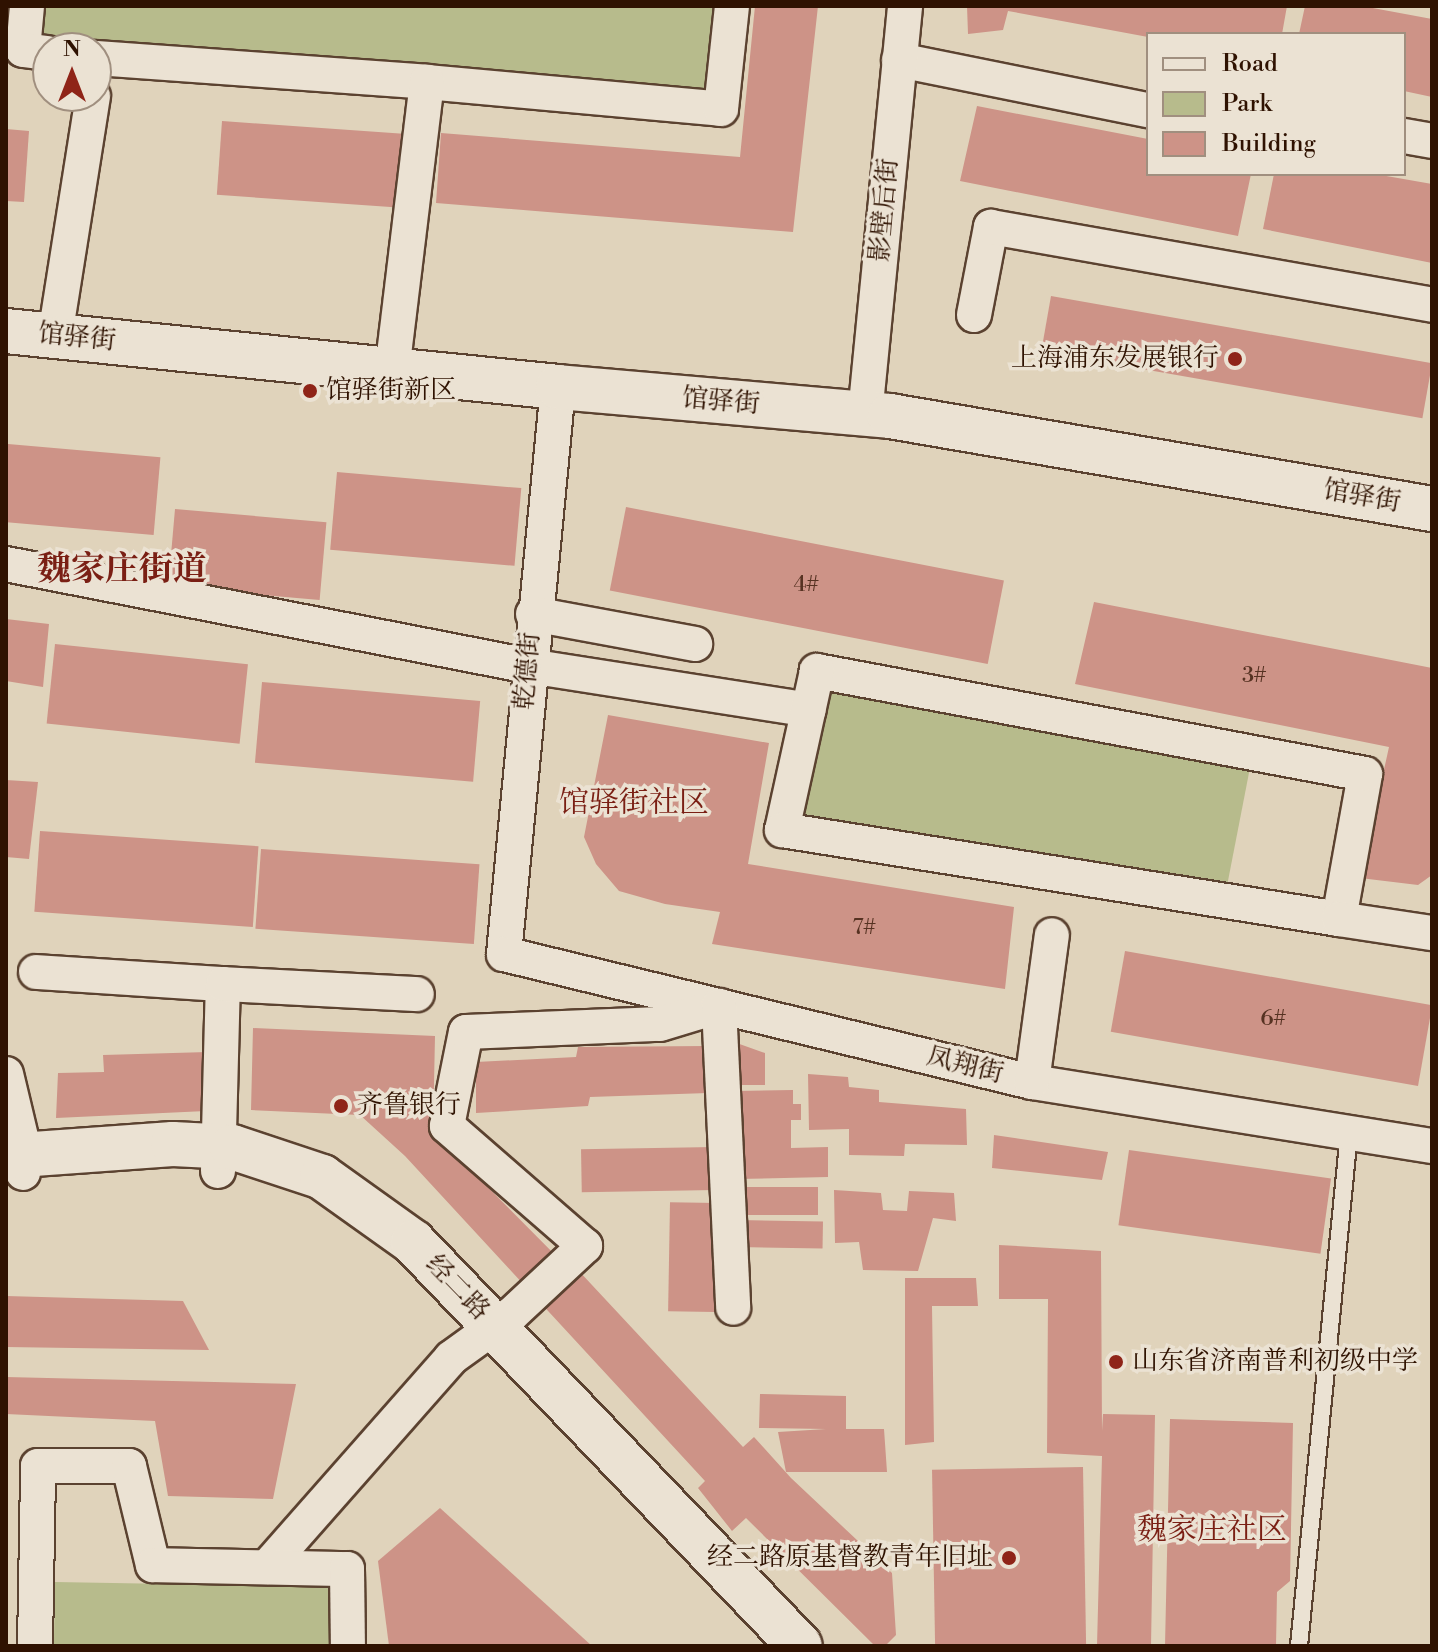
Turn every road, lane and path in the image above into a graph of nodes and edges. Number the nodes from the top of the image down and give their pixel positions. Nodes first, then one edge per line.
1 (27, 6) edge
2 (732, 6) edge
3 (905, 6) edge
4 (32, 51) edge
5 (899, 60) junction
6 (112, 65) edge
7 (427, 82) junction
8 (1146, 110) edge
9 (90, 112) edge
10 (1406, 136) edge
11 (1432, 141) edge
12 (1432, 305) edge
13 (974, 315) dead end
14 (6, 331) edge
15 (55, 336) junction
16 (392, 371) junction
17 (558, 387) junction
18 (865, 415) junction
19 (1432, 509) edge
20 (6, 564) edge
21 (533, 614) junction
22 (695, 644) dead end
23 (529, 666) junction
24 (809, 710) junction
25 (1339, 919) junction
26 (1432, 933) edge
27 (1052, 935) dead end
28 (504, 954) joint
29 (36, 972) dead end
30 (223, 984) junction
31 (417, 994) dead end
32 (719, 1006) junction
33 (6, 1074) edge
34 (1032, 1082) junction
35 (1349, 1133) junction
36 (1432, 1146) edge
37 (219, 1159) junction
38 (15, 1164) edge
39 (733, 1308) dead end
40 (483, 1335) junction
41 (267, 1567) junction
42 (35, 1646) edge
43 (348, 1646) edge
44 (760, 1646) edge
45 (800, 1646) edge
46 (1299, 1646) edge

1 - 4 street
2 - 7 street
3 - 5 street, 影壁后街
5 - 8 street
5 - 18 street, 影壁后街
6 - 7 street
7 - 16 street
9 - 15 street
10 - 11 street
12 - 13 street
14 - 15 main road, 馆驿街
15 - 16 main road, 馆驿街
16 - 17 main road, 馆驿街
17 - 18 main road, 馆驿街
17 - 21 street, 乾德街
18 - 19 main road, 馆驿街
20 - 23 street
21 - 22 street
21 - 23 street, 乾德街
23 - 24 street
23 - 28 street, 乾德街
24 - 25 street
24 - 25 street
25 - 26 street
27 - 34 street
28 - 32 street, 凤翔街
29 - 30 street
30 - 31 street
30 - 37 street
32 - 34 street, 凤翔街
32 - 39 street
32 - 40 street
33 - 38 street
34 - 35 street, 凤翔街
35 - 36 street, 凤翔街
35 - 46 lane
37 - 38 main road, 经二路
37 - 40 main road, 经二路
40 - 41 street
40 - 44 main road, 经二路
40 - 45 main road, 经二路
41 - 42 street
41 - 43 street

